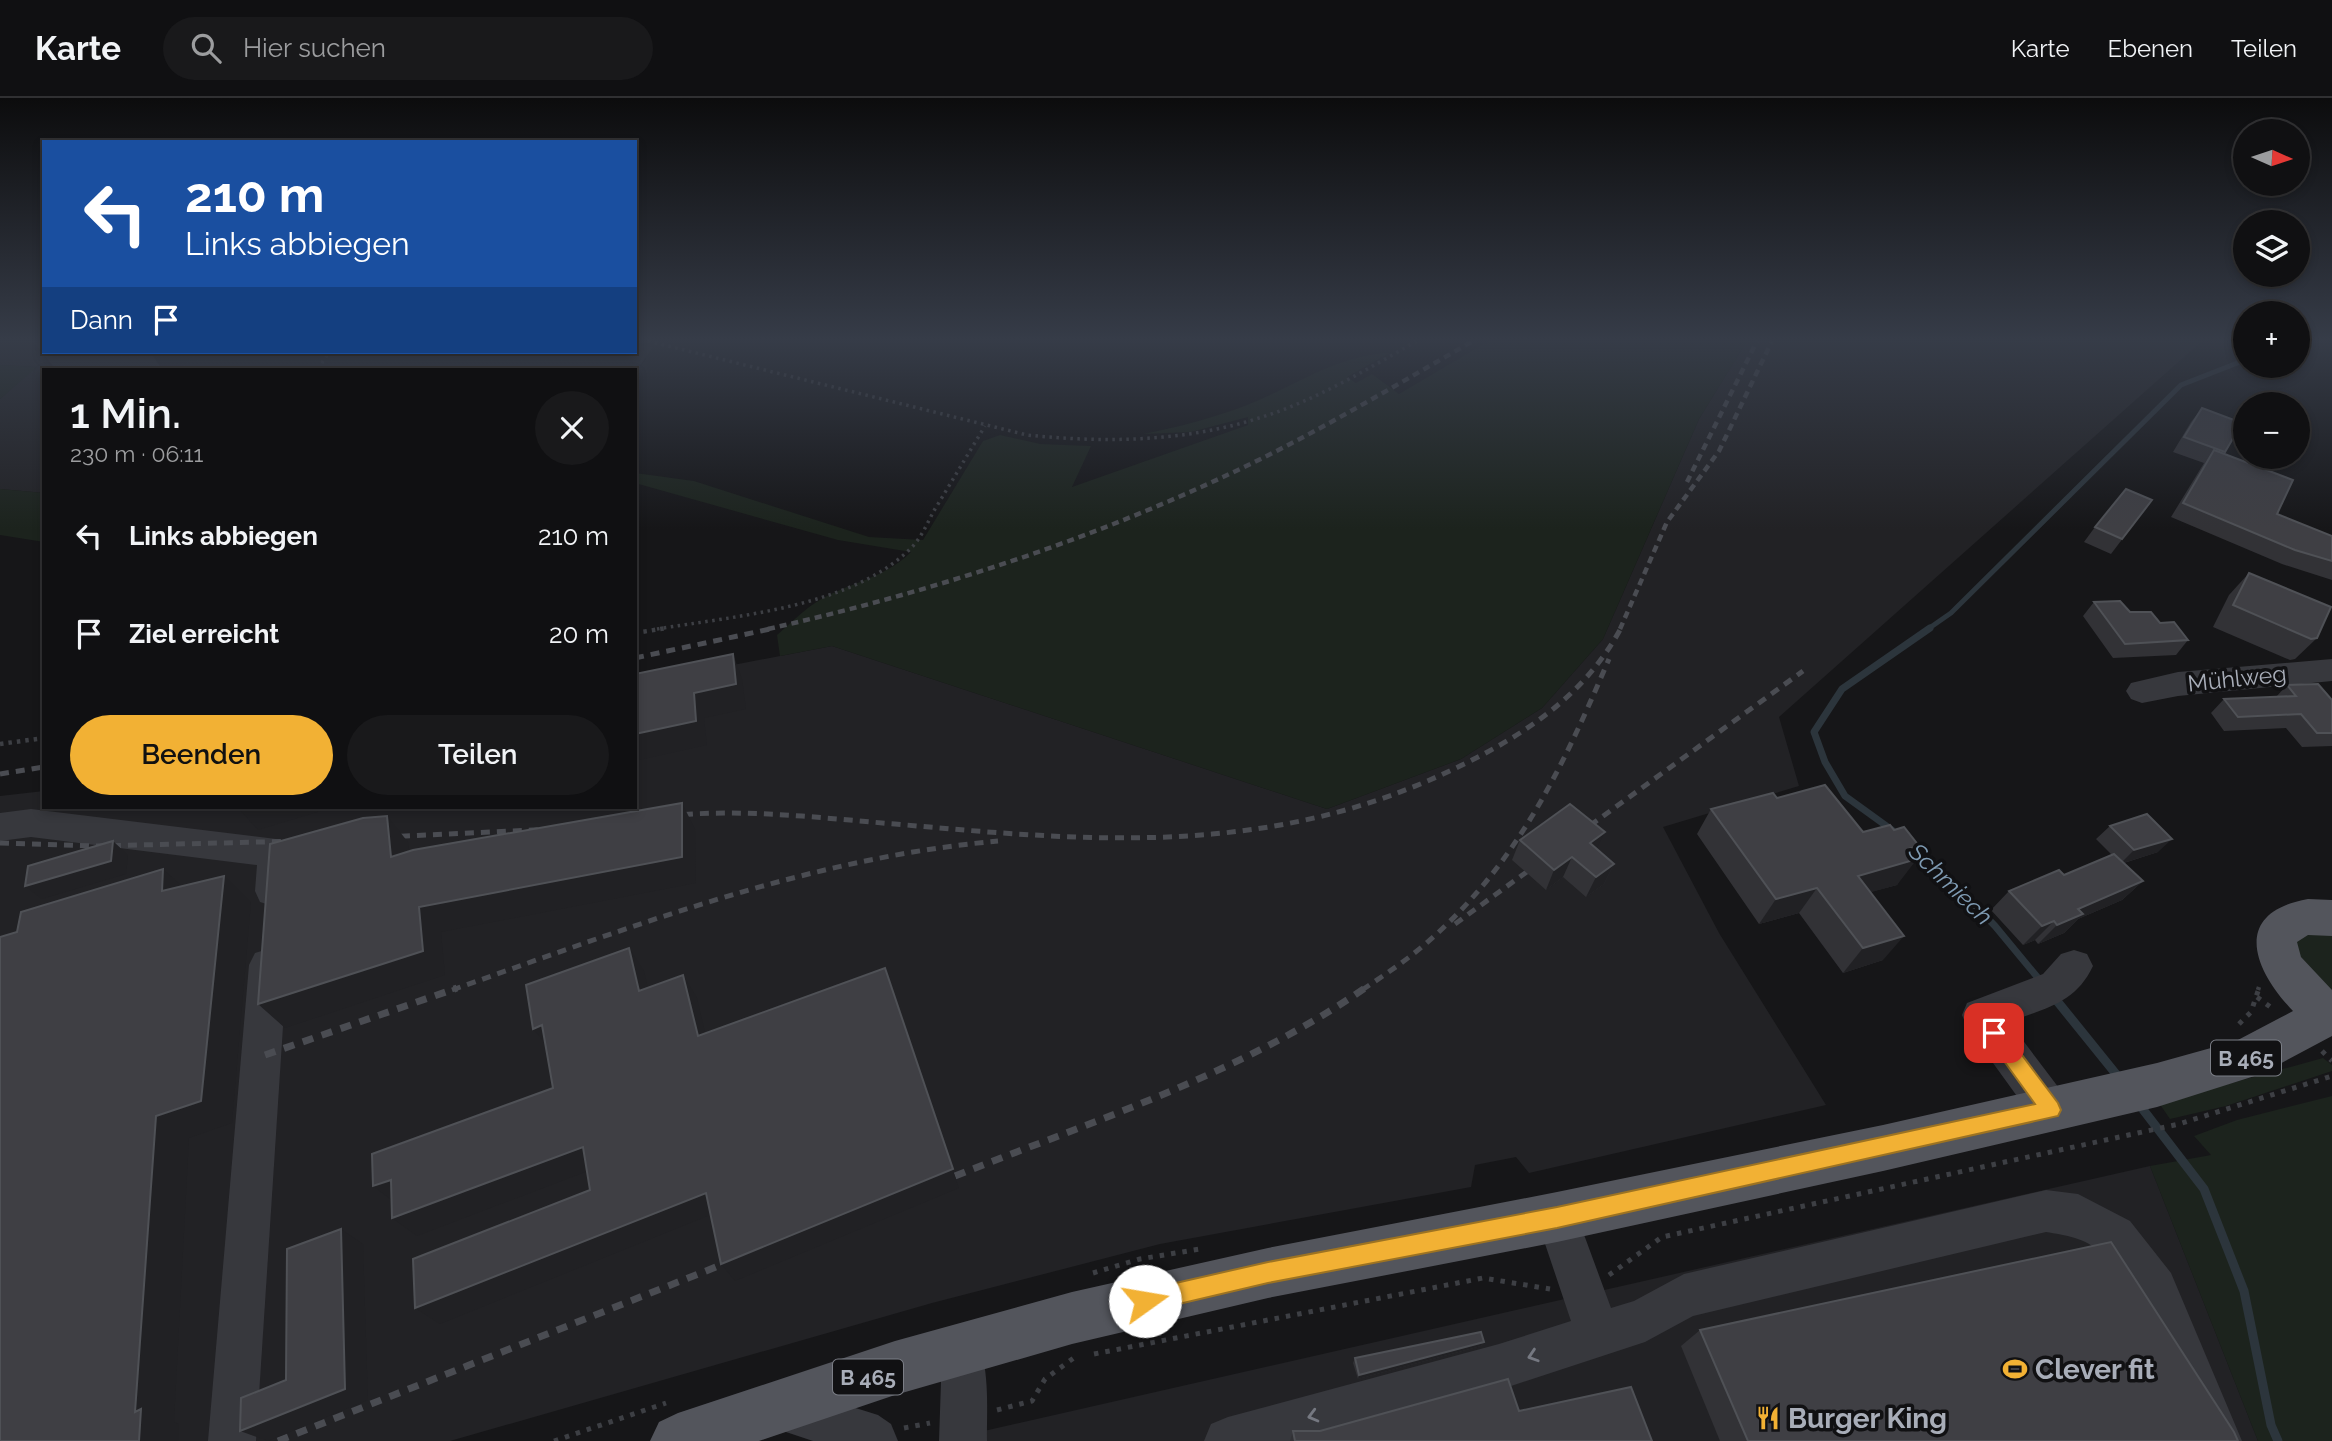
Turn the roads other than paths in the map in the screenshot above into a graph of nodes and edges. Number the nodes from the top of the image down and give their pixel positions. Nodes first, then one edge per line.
1 (2332, 670) edge
2 (2142, 691) dead end
3 (0, 827) edge
4 (2332, 918) edge
5 (2056, 982) dead end
6 (2330, 1016) edge
7 (2051, 1110) junction
8 (1557, 1217) junction
9 (1598, 1335) junction
10 (959, 1348) junction
11 (776, 1407) junction
12 (232, 1441) edge
13 (678, 1441) edge
14 (874, 1441) edge
15 (963, 1441) edge
16 (1228, 1441) edge
17 (2218, 1441) edge

1 - 2 street, Mühlweg
3 - 12 street
4 - 6 main road
5 - 7 street
6 - 7 main road, B 465
7 - 8 main road, B 465
8 - 9 street
8 - 10 main road, B 465
9 -> 16 street
9 - 17 street
10 - 11 main road, B 465
10 - 15 street
11 - 13 main road, B 465
11 - 14 street

